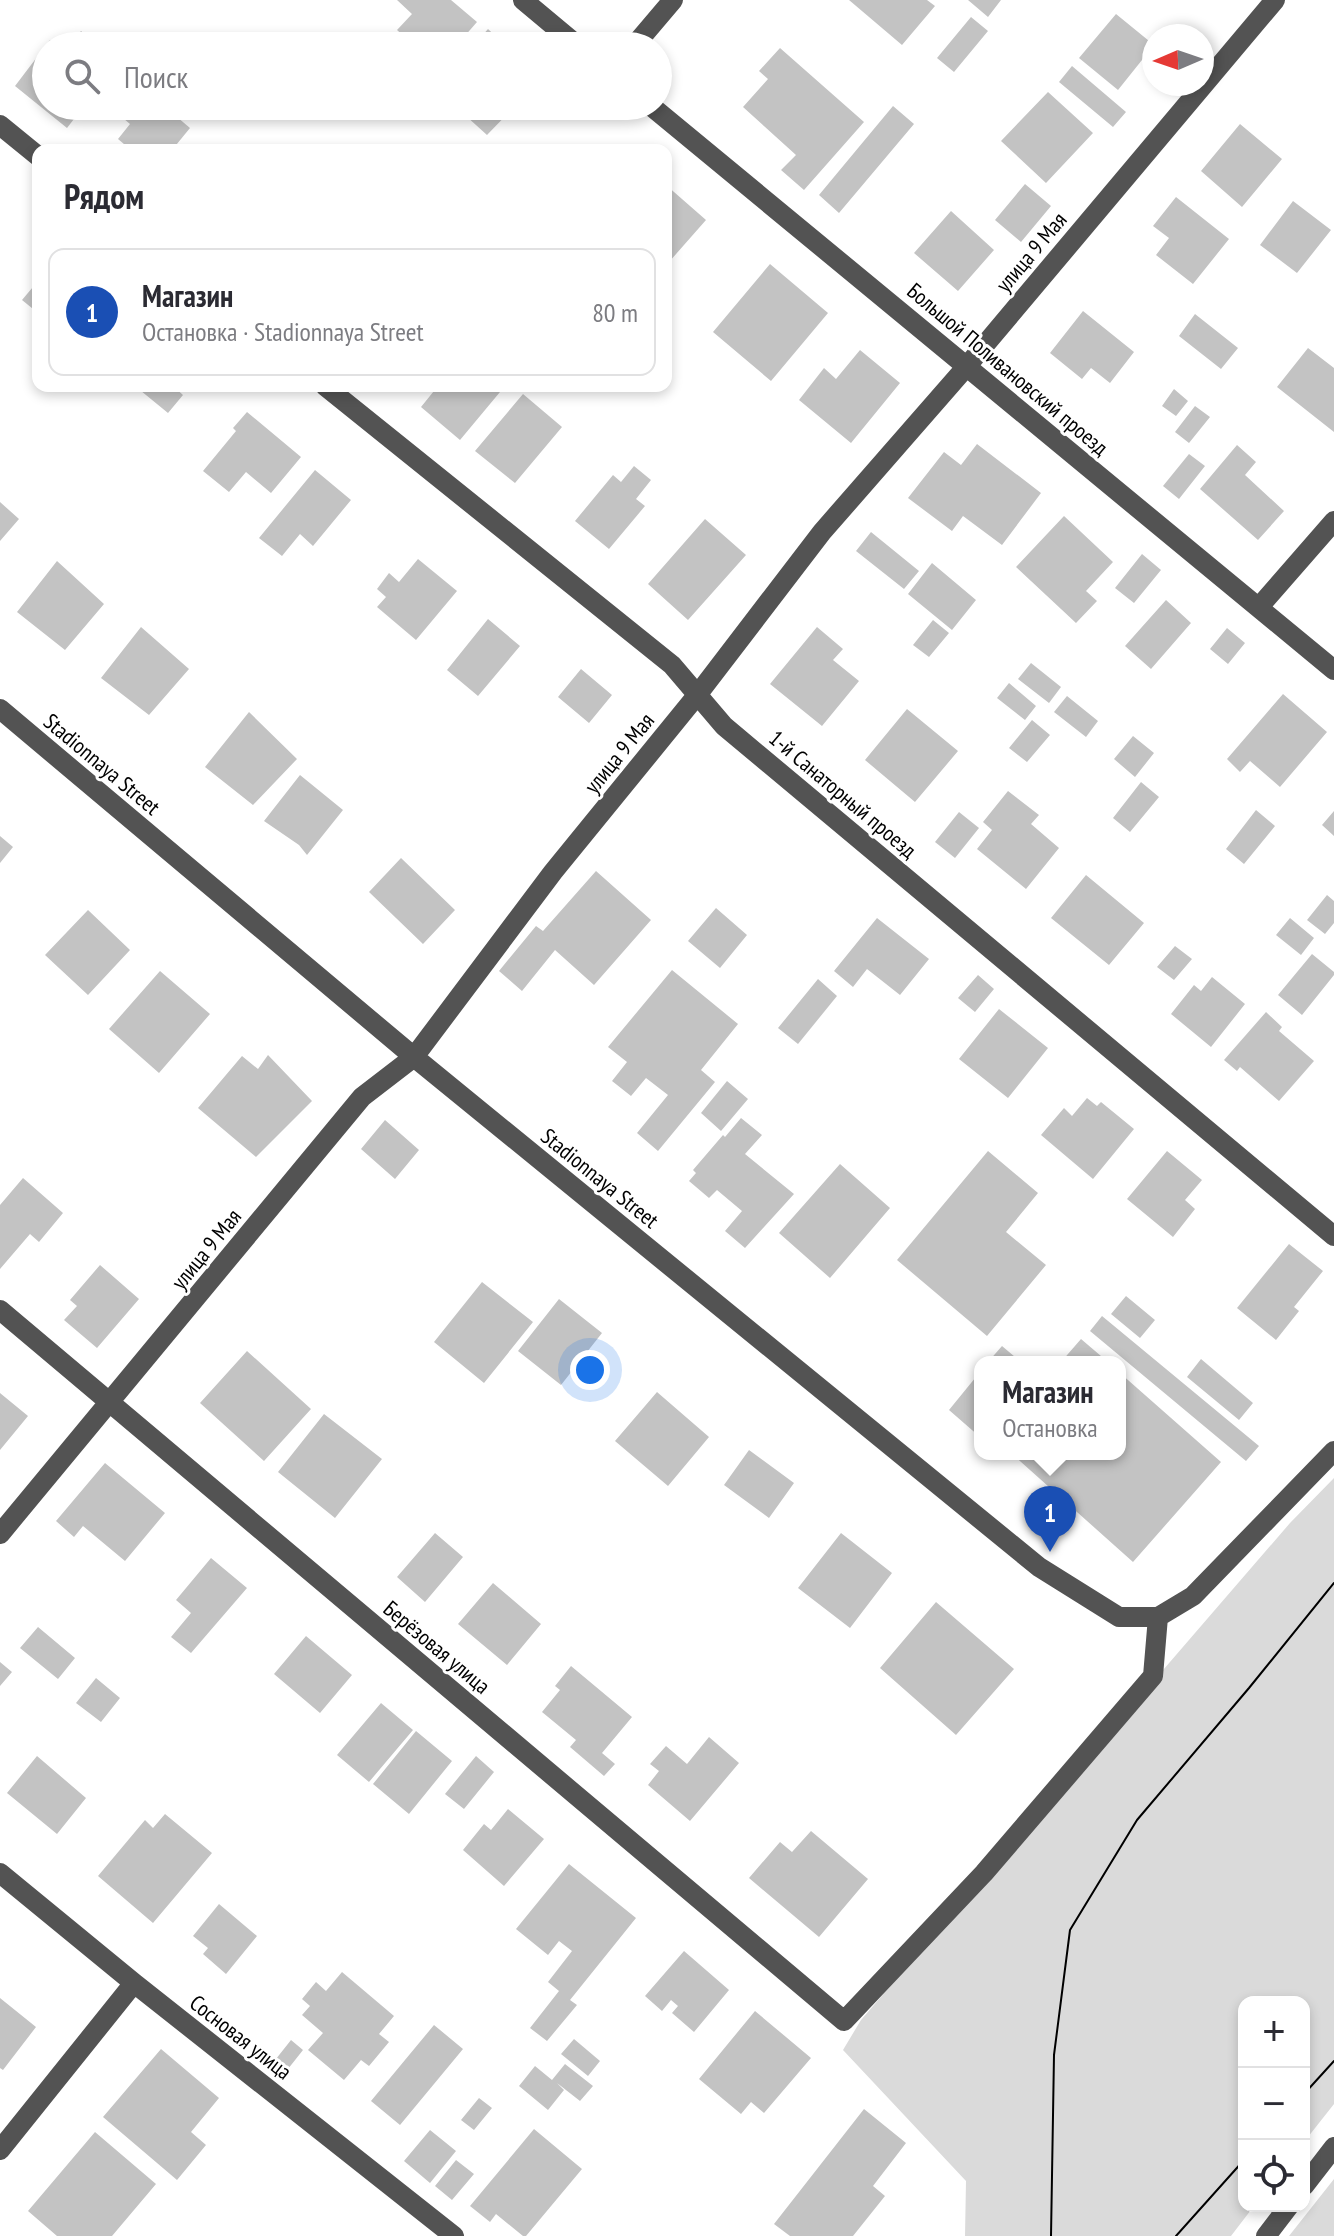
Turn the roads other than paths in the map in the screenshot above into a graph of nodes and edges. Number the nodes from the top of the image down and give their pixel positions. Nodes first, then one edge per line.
1 (523, 0) edge
2 (673, 0) edge
3 (1275, 0) edge
4 (561, 32) edge
5 (646, 32) edge
6 (668, 120) edge
7 (0, 125) edge
8 (32, 151) edge
9 (967, 366) junction
10 (332, 392) edge
11 (1334, 521) edge
12 (1259, 607) junction
13 (1334, 670) edge
14 (698, 694) junction
15 (0, 709) edge
16 (414, 1057) junction
17 (1334, 1236) edge
18 (0, 1310) edge
19 (110, 1403) junction
20 (1334, 1451) edge
21 (0, 1534) edge
22 (1158, 1617) junction
23 (0, 1873) edge
24 (134, 1983) junction
25 (1334, 2147) edge
26 (0, 2150) edge
27 (1310, 2178) edge
28 (1284, 2212) edge
29 (454, 2236) edge
30 (1266, 2236) edge

1 - 4 street
2 - 5 street
3 - 9 street, улица 9 Мая
6 - 9 street, Большой Поливановский проезд
7 - 8 street
9 - 12 street, Большой Поливановский проезд
9 - 14 street, улица 9 Мая
10 - 14 street, 1-й Санаторный проезд
11 - 12 street
12 - 13 street, Большой Поливановский проезд
14 - 16 street, улица 9 Мая
14 - 17 street, 1-й Санаторный проезд
15 - 16 street, Stadionnaya Street
16 - 19 street, улица 9 Мая
16 - 22 street, Stadionnaya Street
18 - 19 street, Берёзовая улица
19 - 21 street, улица 9 Мая
19 - 22 street, Берёзовая улица
20 - 22 street
23 - 24 street, Сосновая улица
24 - 26 street
24 - 29 street, Сосновая улица
25 - 27 street
28 - 30 street

